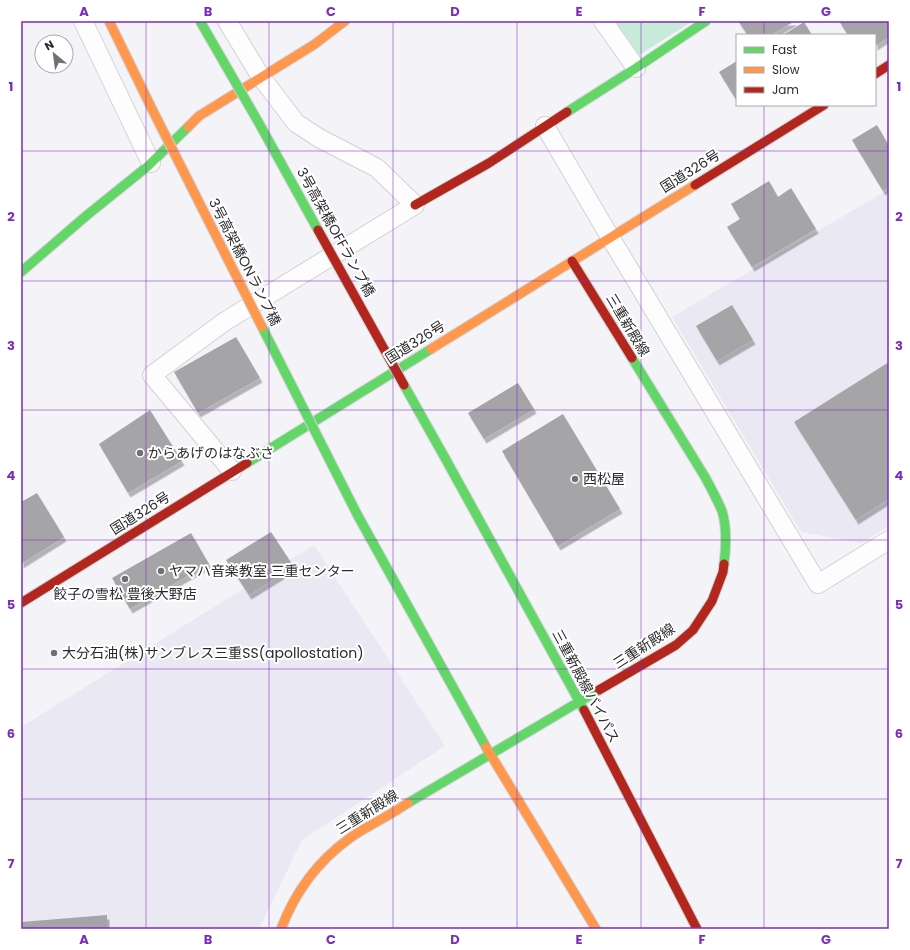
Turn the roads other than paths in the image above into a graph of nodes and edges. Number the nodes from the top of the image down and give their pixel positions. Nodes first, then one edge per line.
1 (83, 21) edge
2 (109, 21) edge
3 (200, 21) edge
4 (227, 21) edge
5 (345, 21) edge
6 (603, 21) edge
7 (706, 21) edge
8 (889, 65) edge
9 (636, 68) junction
10 (876, 73) edge
11 (261, 77) junction
12 (822, 106) edge
13 (546, 126) junction
14 (151, 163) junction
15 (415, 205) junction
16 (610, 237) junction
17 (572, 261) junction
18 (21, 272) edge
19 (446, 458) joint
20 (232, 472) junction
21 (889, 540) edge
22 (21, 603) edge
23 (580, 702) junction
24 (490, 755) junction
25 (281, 929) edge
26 (596, 929) edge
27 (697, 929) edge

1 - 14 street
2 - 24 main road, 3号高架橋ONランプ橋, bridge
3 - 19 main road, 3号高架橋OFFランプ橋, bridge
4 - 11 street
5 - 11 main road
6 - 9 street
7 - 9 main road
8 - 10 main road
9 - 13 main road
11 - 14 main road
11 - 15 street
12 - 16 main road, 国道326号
13 - 15 main road
13 - 16 street
14 - 18 main road
15 - 20 street
16 - 17 main road, 国道326号
16 - 21 street
17 - 20 main road, 国道326号
17 - 23 main road, 三重新殿線
19 - 23 main road, 三重新殿線バイパス
20 - 22 main road, 国道326号
23 - 24 main road, 三重新殿線
23 - 27 main road, 三重新殿線バイパス
24 - 25 main road, 三重新殿線
24 - 26 main road

